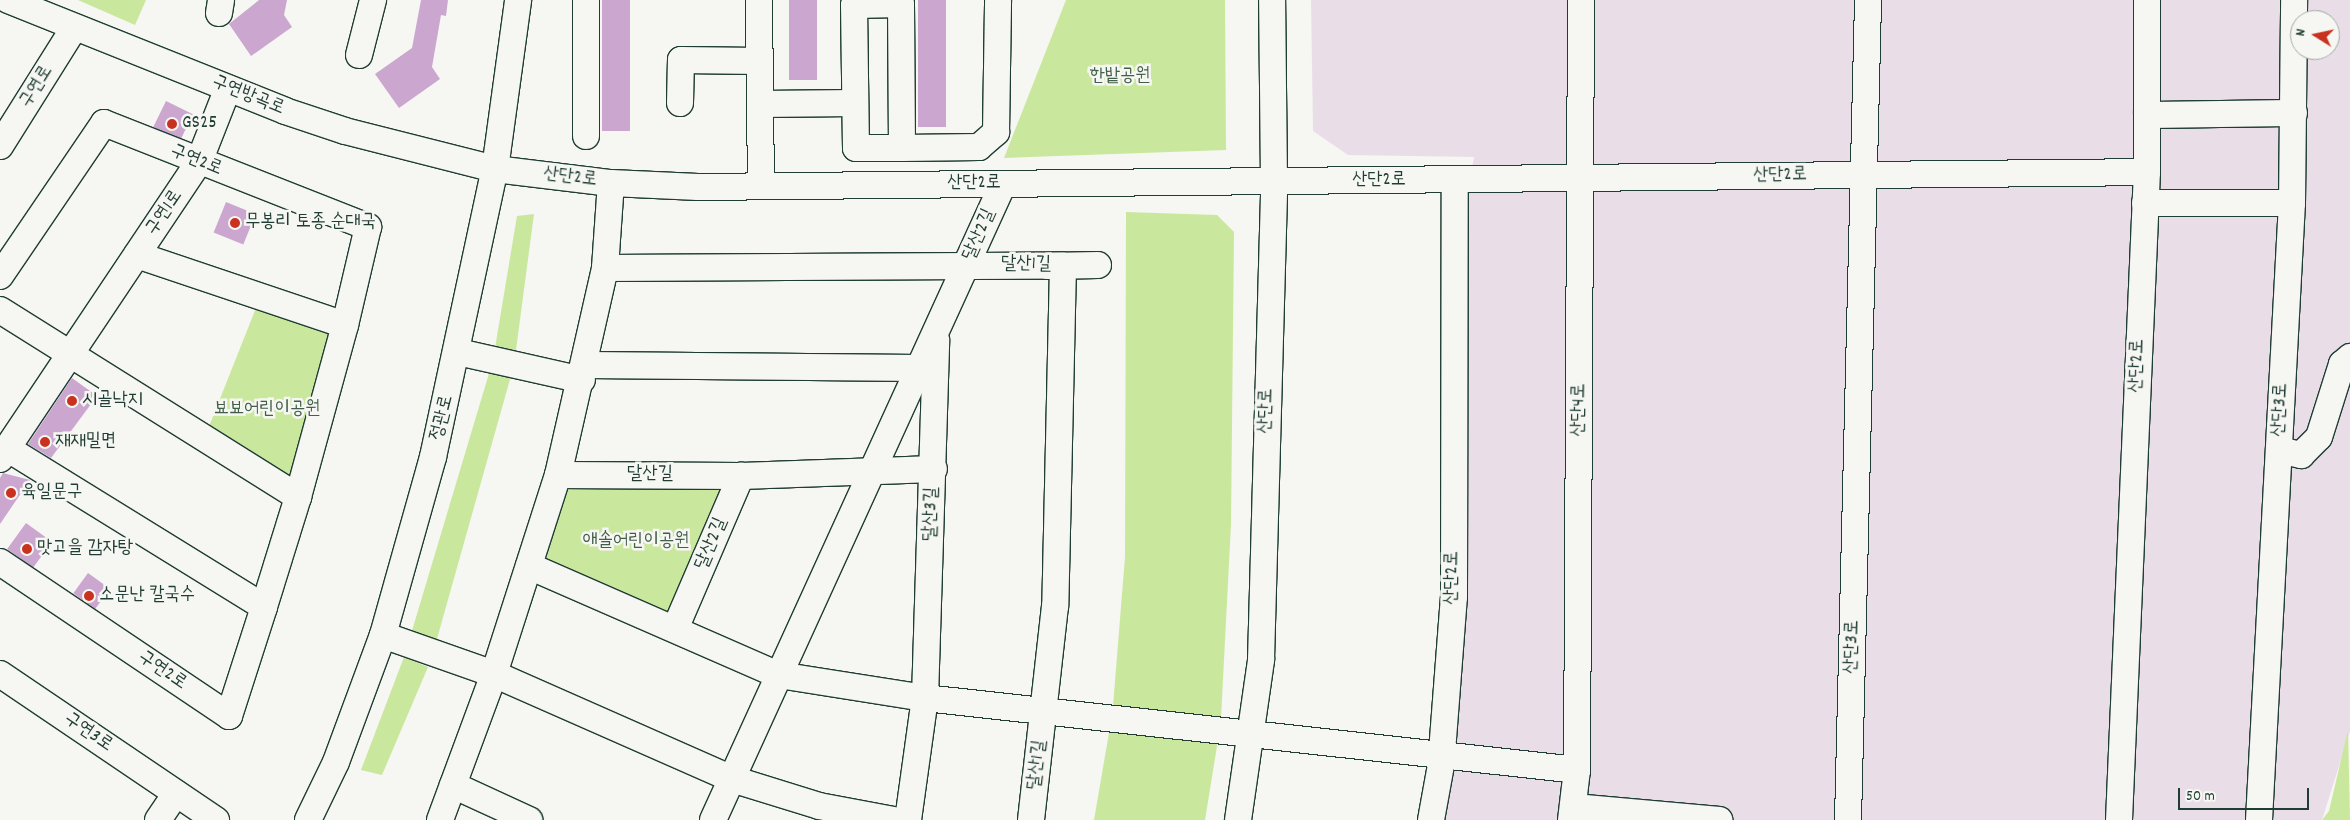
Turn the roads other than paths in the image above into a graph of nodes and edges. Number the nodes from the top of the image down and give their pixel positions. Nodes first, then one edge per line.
1 (8, 0) edge
2 (373, 0) edge
3 (518, 0) edge
4 (586, 0) edge
5 (759, 0) edge
6 (998, 0) edge
7 (1272, 0) edge
8 (1580, 0) edge
9 (1868, 0) edge
10 (2146, 0) edge
11 (2294, 0) edge
12 (74, 28) junction
13 (359, 55) dead end
14 (759, 62) junction
15 (228, 88) junction
16 (680, 103) dead end
17 (856, 103) junction
18 (760, 104) junction
19 (2294, 113) junction
20 (2147, 115) junction
21 (586, 136) dead end
22 (0, 146) edge
23 (902, 148) junction
24 (199, 162) junction
25 (495, 169) junction
26 (2147, 172) junction
27 (1866, 175) junction
28 (1583, 178) junction
29 (1455, 181) junction
30 (1274, 182) junction
31 (611, 183) junction
32 (1003, 184) junction
33 (761, 185) junction
34 (2145, 203) junction
35 (2292, 203) junction
36 (137, 254) junction
37 (966, 264) junction
38 (1098, 265) dead end
39 (1044, 266) junction
40 (605, 268) junction
41 (0, 276) edge
42 (0, 310) edge
43 (345, 325) junction
44 (936, 330) junction
45 (458, 352) junction
46 (69, 355) junction
47 (2350, 357) edge
48 (919, 368) junction
49 (584, 372) junction
50 (2279, 450) junction
51 (4, 453) edge
52 (934, 469) junction
53 (872, 470) junction
54 (558, 475) junction
55 (742, 476) junction
56 (298, 497) junction
57 (0, 562) edge
58 (529, 566) junction
59 (264, 607) junction
60 (675, 629) junction
61 (383, 634) junction
62 (0, 674) edge
63 (494, 674) junction
64 (779, 675) junction
65 (925, 698) junction
66 (1044, 709) junction
67 (1251, 733) junction
68 (1577, 770) junction
69 (732, 779) junction
70 (453, 785) junction
71 (176, 793) junction
72 (1572, 814) edge
73 (158, 820) edge
74 (216, 820) edge
75 (308, 820) edge
76 (440, 820) edge
77 (528, 820) edge
78 (713, 820) edge
79 (894, 820) edge
80 (908, 820) edge
81 (1030, 820) edge
82 (1238, 820) edge
83 (1431, 820) edge
84 (1719, 820) edge
85 (1848, 820) edge
86 (2119, 820) edge
87 (2259, 820) edge

1 - 12 street, 구연방곡로
2 - 13 street
3 - 25 street, 정관로
4 - 21 street
5 - 14 street
6 - 23 street
7 - 30 street, 산단로
8 - 28 street, 산단4로
9 - 27 street
10 - 20 street, 산단2로
11 - 19 street, 산단3로
12 - 15 street, 구연방곡로
12 - 22 street, 구연로
14 - 16 street
14 - 18 street
15 - 24 street, 구연1로
15 - 25 street, 구연방곡로
17 - 18 street
17 - 23 street
17 - 23 street
18 - 33 street
19 - 20 street
19 - 35 street, 산단3로
20 - 26 street, 산단2로
24 - 36 street, 구연1로
24 - 41 street, 구연2로
24 - 43 street, 구연2로
25 - 31 street, 산단2로
25 - 45 street, 정관로
26 - 27 street, 산단2로
26 - 34 street, 산단2로
27 - 28 street, 산단2로
27 - 85 street, 산단3로
28 - 29 street, 산단2로
28 - 68 street, 산단4로
29 - 30 street, 산단2로
29 - 83 street, 산단2로
30 - 32 street, 산단2로
30 - 67 street, 산단로
31 - 33 street, 산단2로
31 - 40 street
32 - 33 street, 산단2로
32 - 37 street, 달산2길
34 - 35 street
34 - 86 street, 산단2로
35 - 50 street, 산단3로
36 - 43 street, 구연1로
36 - 46 street, 구연1로
37 - 39 street, 달산1길
37 - 40 street, 달산1길
37 - 44 street, 달산2길
38 - 39 street
39 - 66 street, 달산1길
40 - 49 street
42 - 46 street
43 - 56 street, 구연2로
44 - 48 street, 달산2길
44 - 52 street, 달산3길
45 - 49 street
45 - 61 street, 정관로
46 - 51 street, 구연1로
46 - 56 street
47 - 50 street
48 - 49 street
48 - 53 street, 달산2길
49 - 54 street
50 - 87 street, 산단3로
51 - 59 street, 구연1로
52 - 53 street
52 - 65 street, 달산3길
53 - 55 street
53 - 64 street, 달산2길
54 - 55 street, 달산길
54 - 58 street
55 - 60 street, 달산2길
56 - 59 street, 구연2로
57 - 59 street, 구연2로
58 - 60 street
58 - 63 street
60 - 64 street
61 - 63 street
61 - 75 street, 정관로
62 - 71 street, 구연3로
63 - 69 street
63 - 70 street
64 - 65 street
64 - 69 street, 달산2길
65 - 66 street
65 - 80 street, 달산3길
66 - 67 street
66 - 81 street, 달산1길
67 - 68 street
67 - 82 street, 산단로
68 - 72 street, 산단4로
69 - 78 street, 달산2길
69 - 79 street
70 - 76 street
70 - 77 street
71 - 73 street
71 - 74 street, 구연3로
72 - 84 street

